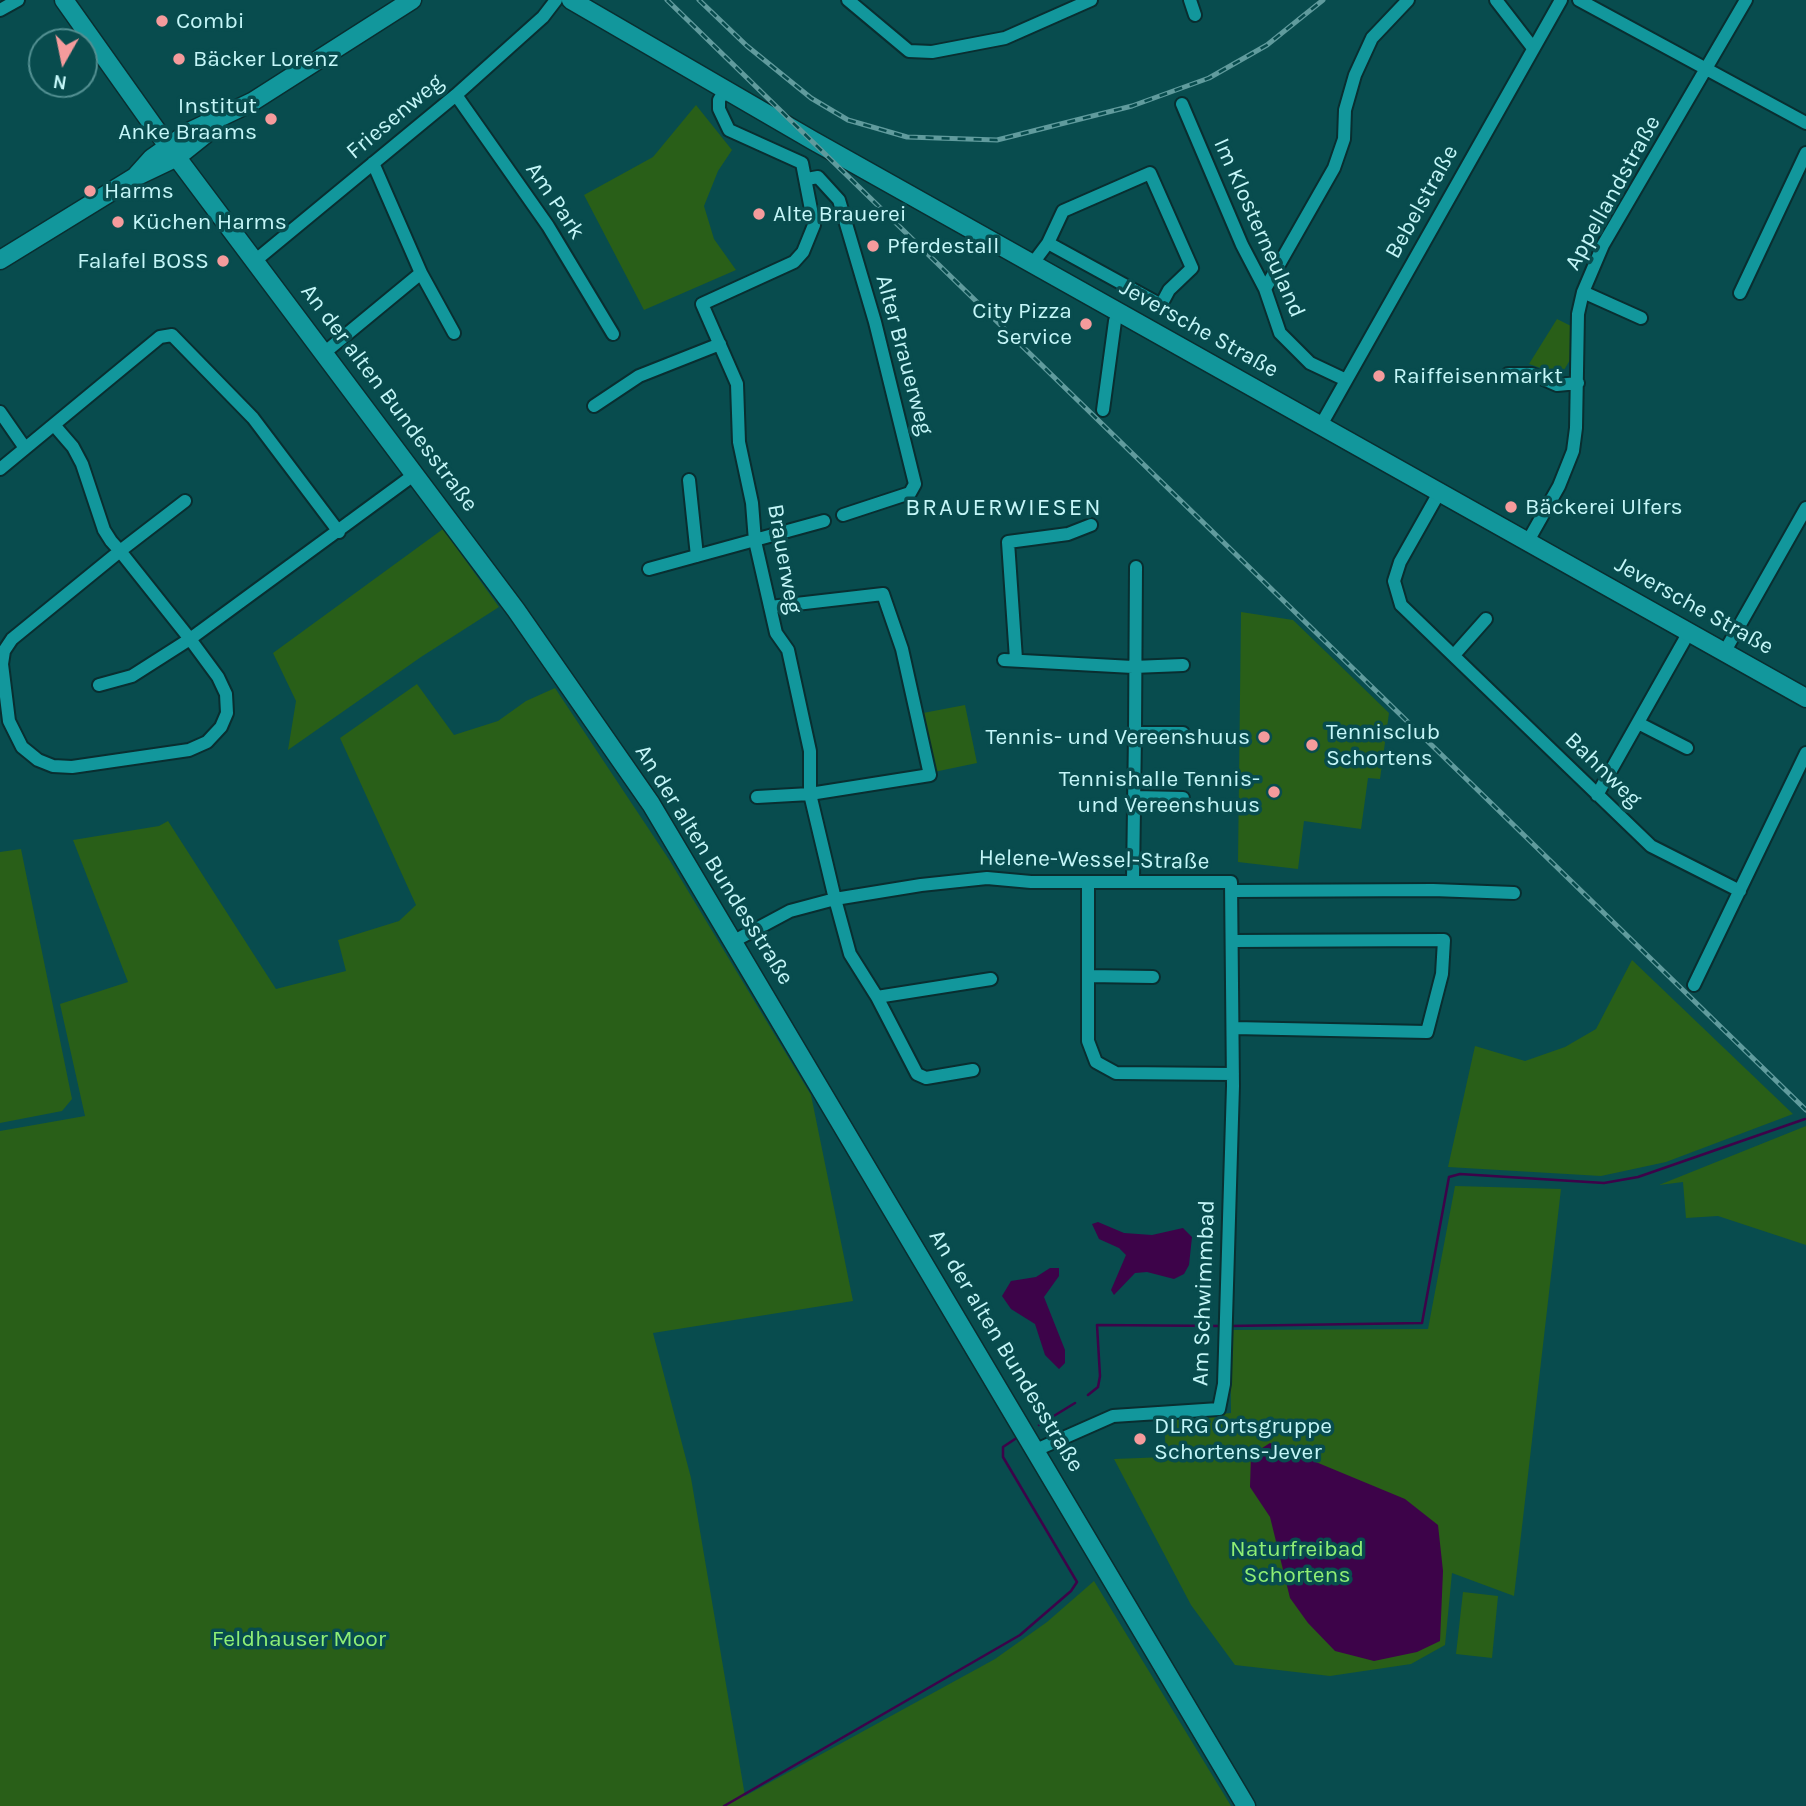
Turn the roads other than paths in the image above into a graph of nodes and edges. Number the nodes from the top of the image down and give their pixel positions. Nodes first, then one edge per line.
1 (18, 0) edge
2 (64, 0) edge
3 (412, 0) edge
4 (556, 0) edge
5 (572, 0) edge
6 (848, 0) edge
7 (1091, 0) edge
8 (1408, 0) edge
9 (1496, 0) edge
10 (1561, 0) edge
11 (1579, 0) edge
12 (1746, 0) edge
13 (0, 10) edge
14 (1533, 48) junction
15 (1705, 71) junction
16 (725, 90) junction
17 (456, 95) junction
18 (1182, 104) dead end
19 (1806, 123) edge
20 (173, 151) junction
21 (1806, 153) edge
22 (373, 163) junction
23 (807, 180) junction
24 (1048, 243) junction
25 (0, 260) edge
26 (256, 260) junction
27 (1033, 263) junction
28 (421, 273) junction
29 (1265, 289) junction
30 (1583, 292) junction
31 (1740, 293) dead end
32 (1119, 313) junction
33 (1641, 318) dead end
34 (454, 333) dead end
35 (613, 334) dead end
36 (720, 344) junction
37 (324, 353) junction
38 (1508, 374) dead end
39 (1346, 380) junction
40 (1578, 383) junction
41 (594, 406) dead end
42 (1103, 410) dead end
43 (0, 412) edge
44 (54, 425) junction
45 (1321, 425) junction
46 (25, 448) junction
47 (0, 469) edge
48 (415, 474) junction
49 (689, 480) dead end
50 (1440, 491) junction
51 (185, 501) dead end
52 (1806, 508) edge
53 (843, 515) dead end
54 (824, 521) dead end
55 (1091, 525) dead end
56 (339, 532) junction
57 (755, 541) junction
58 (1528, 541) junction
59 (120, 551) junction
60 (697, 556) junction
61 (1136, 567) dead end
62 (649, 569) dead end
63 (770, 607) junction
64 (1486, 619) dead end
65 (1689, 632) junction
66 (190, 639) junction
67 (1725, 651) junction
68 (1454, 655) junction
69 (1183, 665) dead end
70 (1133, 667) junction
71 (99, 685) dead end
72 (1806, 698) edge
73 (1638, 723) junction
74 (1135, 733) junction
75 (1183, 733) dead end
76 (1686, 748) dead end
77 (1806, 754) edge
78 (810, 794) junction
79 (1597, 794) junction
80 (757, 797) dead end
81 (1134, 797) junction
82 (1183, 798) dead end
83 (1133, 880) junction
84 (1088, 882) junction
85 (1233, 891) junction
86 (1740, 891) junction
87 (1514, 893) dead end
88 (835, 900) junction
89 (1233, 940) junction
90 (734, 941) junction
91 (1088, 975) junction
92 (1153, 977) dead end
93 (991, 979) dead end
94 (1694, 985) dead end
95 (877, 997) junction
96 (1234, 1028) junction
97 (973, 1070) dead end
98 (1233, 1074) junction
99 (1037, 1450) junction
100 (1246, 1806) edge

1 - 13 street
2 - 20 street, An der alten Bundesstraße
3 - 20 street
4 - 17 street, Friesenweg
5 - 16 street, Jeversche Straße
6 - 7 street
8 - 29 street
9 - 14 street
10 - 14 street, Bebelstraße
11 - 15 street
12 - 15 street, Appellandstraße
14 - 39 street, Bebelstraße
15 - 19 street
15 - 30 street, Appellandstraße
16 - 23 street
16 - 27 street, Jeversche Straße
17 - 22 street, Friesenweg
17 - 35 street, Am Park
18 - 29 street, Im Klosterneuland
20 - 25 street
20 - 26 street, An der alten Bundesstraße
21 - 31 street
22 - 26 street, Friesenweg
22 - 28 street
23 - 36 street, Brauerweg
23 - 53 street, Alter Brauerweg
24 - 24 street
24 - 27 street
26 - 37 street, An der alten Bundesstraße
27 - 32 street, Jeversche Straße
28 - 34 street
28 - 37 street
29 - 39 street, Im Klosterneuland
30 - 33 street
30 - 40 street, Appellandstraße
32 - 42 street
32 - 45 street, Jeversche Straße
36 - 41 street
36 - 57 street, Brauerweg
37 - 48 street, An der alten Bundesstraße
38 - 40 street
39 - 45 street, Bebelstraße
40 - 58 street, Appellandstraße
43 - 46 street
44 - 46 street
44 - 56 street
44 - 59 street
45 - 50 street, Jeversche Straße
46 - 47 street
48 - 56 street
48 - 90 street, An der alten Bundesstraße
49 - 60 street
50 - 58 street, Jeversche Straße
50 - 68 street, Bahnweg
51 - 59 street
52 - 67 street
54 - 57 street
55 - 70 street
56 - 66 street
57 - 60 street
57 - 63 street, Brauerweg
58 - 65 street, Jeversche Straße
59 - 66 street
59 - 66 street
60 - 62 street
61 - 70 street
63 - 78 street, Brauerweg
63 - 78 street
64 - 68 street
65 - 67 street, Jeversche Straße
65 - 73 street
66 - 71 street
67 - 72 street, Jeversche Straße
68 - 79 street, Bahnweg
69 - 70 street
70 - 74 street
73 - 76 street
73 - 79 street
74 - 75 street
74 - 81 street
77 - 86 street
78 - 80 street
78 - 88 street, Brauerweg
79 - 86 street, Bahnweg
81 - 82 street
81 - 83 street
83 - 84 street, Helene-Wessel-Straße
83 - 85 street, Helene-Wessel-Straße
84 - 88 street, Helene-Wessel-Straße
84 - 91 street
85 - 87 street
85 - 89 street, Helene-Wessel-Straße
86 - 94 street
88 - 90 street, Helene-Wessel-Straße
88 - 95 street, Brauerweg
89 - 96 street, Helene-Wessel-Straße
89 - 96 street
90 - 99 street, An der alten Bundesstraße
91 - 92 street
91 - 98 street
93 - 95 street
95 - 97 street, Brauerweg
96 - 98 street, Helene-Wessel-Straße
98 - 99 street, Am Schwimmbad
99 - 100 street, An der alten Bundesstraße

